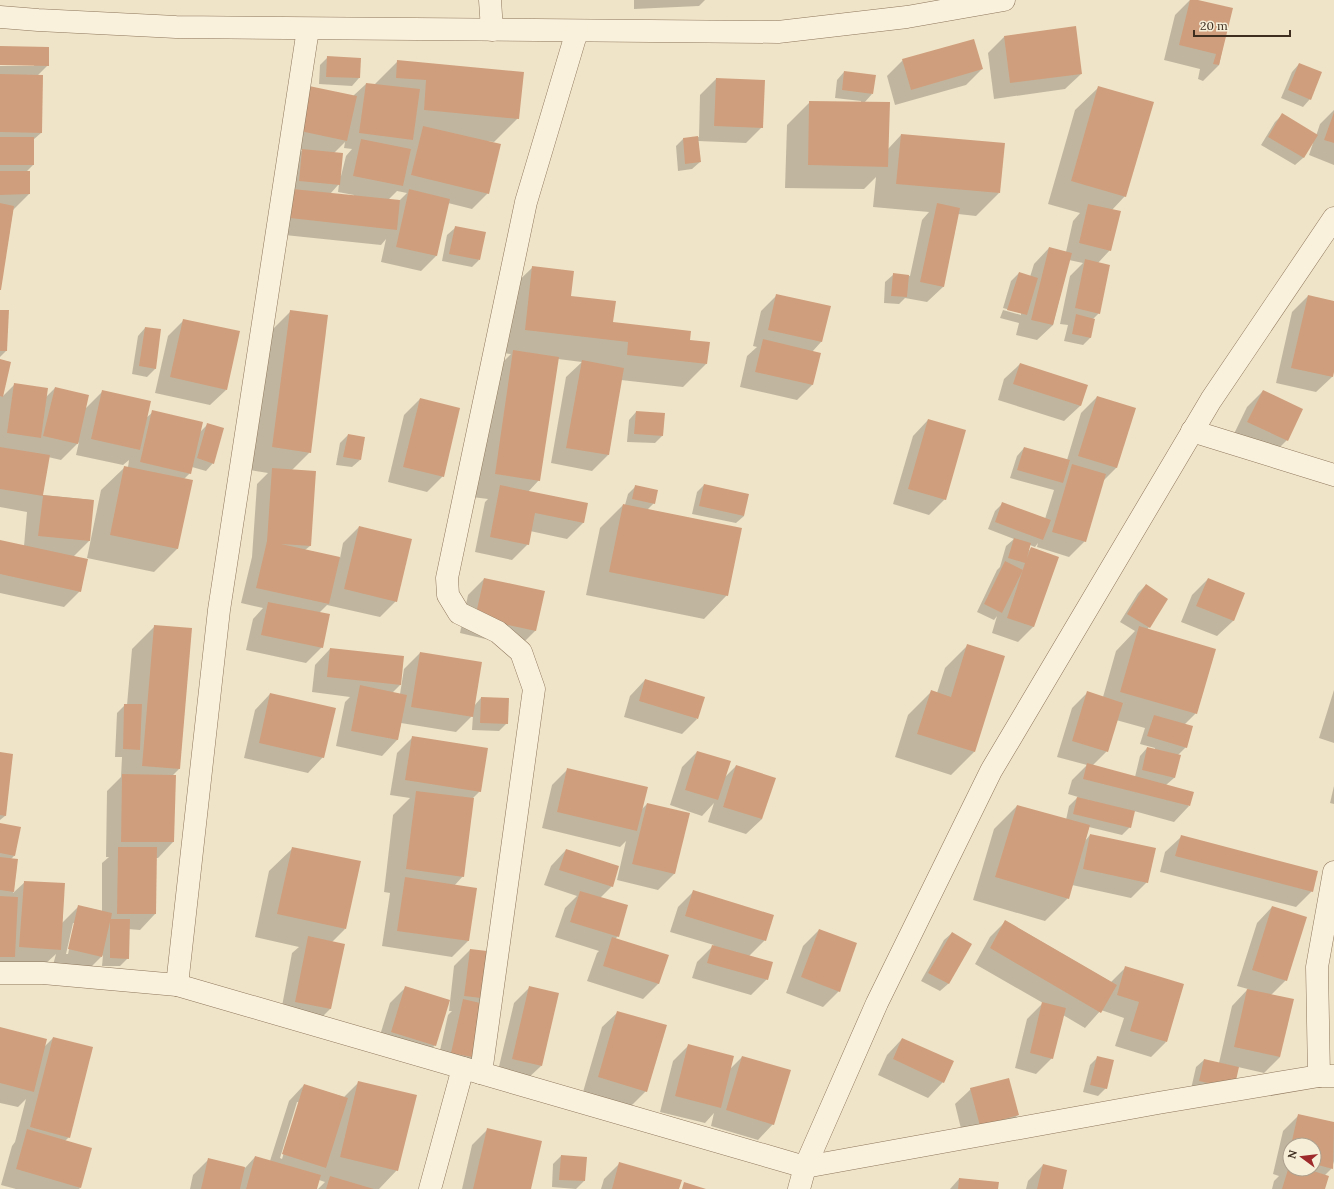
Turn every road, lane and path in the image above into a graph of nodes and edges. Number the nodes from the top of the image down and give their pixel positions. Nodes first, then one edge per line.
1 (490, 0) edge
2 (1004, 0) edge
3 (906, 9) edge
4 (0, 17) edge
5 (308, 28) junction
6 (492, 30) junction
7 (577, 31) junction
8 (1334, 218) edge
9 (1192, 431) junction
10 (1334, 475) edge
11 (1334, 872) edge
12 (0, 973) edge
13 (177, 985) junction
14 (472, 1071) junction
15 (1326, 1076) edge
16 (805, 1167) junction
17 (430, 1189) edge
18 (799, 1189) edge

1 - 6 street
2 - 3 street
3 - 7 street
4 - 5 street
5 - 6 street
5 - 13 street
6 - 7 street
7 - 14 street
8 - 9 street
9 - 10 street
9 - 16 street
11 - 15 street
12 - 13 street
13 - 14 street
14 - 16 street
14 - 17 street
15 - 16 street
16 - 18 street

